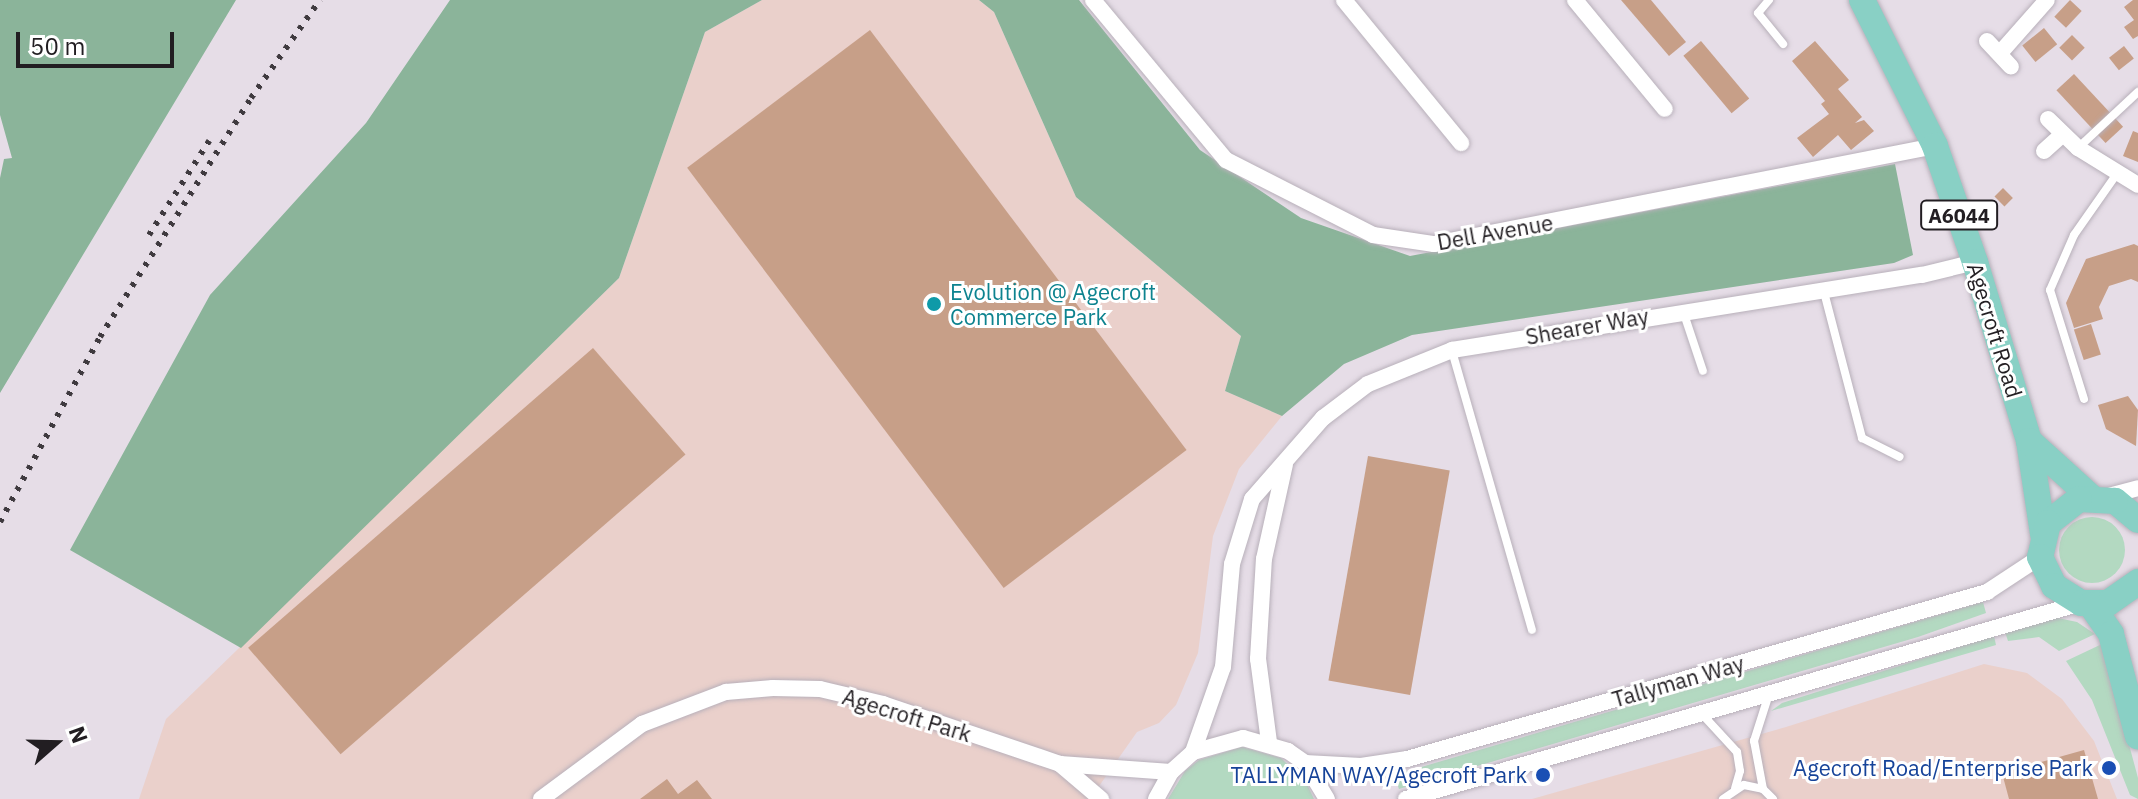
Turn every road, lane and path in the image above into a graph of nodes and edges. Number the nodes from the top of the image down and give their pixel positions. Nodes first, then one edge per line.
1 (1344, 0) edge
2 (1575, 0) edge
3 (1769, 0) edge
4 (1862, 0) edge
5 (2047, 0) edge
6 (1097, 1) edge
7 (1987, 41) dead end
8 (1783, 44) dead end
9 (2001, 52) junction
10 (2011, 67) dead end
11 (2138, 92) edge
12 (2134, 102) edge
13 (1665, 109) dead end
14 (2048, 119) dead end
15 (2063, 134) junction
16 (1461, 143) dead end
17 (1935, 146) junction
18 (2078, 148) junction
19 (2044, 151) dead end
20 (2116, 175) junction
21 (2138, 185) edge
22 (1975, 262) junction
23 (1824, 292) junction
24 (1683, 310) junction
25 (1452, 350) junction
26 (1703, 371) dead end
27 (2084, 399) dead end
28 (2029, 441) junction
29 (1900, 457) dead end
30 (1286, 458) junction
31 (2138, 488) edge
32 (2098, 497) junction
33 (2138, 520) edge
34 (2042, 546) junction
35 (2138, 582) edge
36 (2086, 604) junction
37 (1532, 630) dead end
38 (1770, 693) junction
39 (1701, 713) junction
40 (2138, 737) edge
41 (1269, 742) junction
42 (1193, 752) junction
43 (1305, 763) junction
44 (1060, 764) junction
45 (1171, 772) junction
46 (1735, 788) junction
47 (1763, 789) junction
48 (541, 799) edge
49 (1101, 799) edge
50 (1156, 799) edge
51 (1327, 799) edge
52 (1406, 799) edge
53 (1723, 799) edge
54 (1773, 799) edge

1 - 16 street
2 - 13 street
3 - 8 lane
4 - 17 main road, Agecroft Road / A6044
5 - 9 street
6 - 17 street, Dell Avenue
7 - 9 street
9 - 10 street
11 - 12 lane
12 - 18 lane
14 - 15 street
15 - 18 street
15 - 19 street
17 - 22 main road, Agecroft Road / A6044
18 - 20 street
20 - 21 street
20 - 27 lane
22 - 23 street, Shearer Way
22 - 28 main road, Agecroft Road / A6044
23 - 24 street, Shearer Way
23 - 29 lane
24 - 25 street, Shearer Way
24 - 26 lane
25 - 30 street, Shearer Way
25 - 37 lane
28 - 32 main road
28 - 34 main road, Agecroft Road / A6044
30 - 41 street
30 - 42 street, Shearer Way
31 - 32 street
32 - 33 main road
32 - 34 main road
34 - 36 main road
34 - 43 street, Tallyman Way
35 - 36 main road
36 - 38 street, Tallyman Way
36 - 40 main road
38 - 39 street, Tallyman Way
38 - 47 lane
39 - 46 lane
39 - 52 street, Tallyman Way
41 - 42 street
41 - 43 street
42 - 45 street
43 - 51 street
44 - 45 street
44 - 48 street, Agecroft Park
44 - 49 street
45 - 50 street
46 - 47 lane
46 - 53 lane
47 - 54 lane

